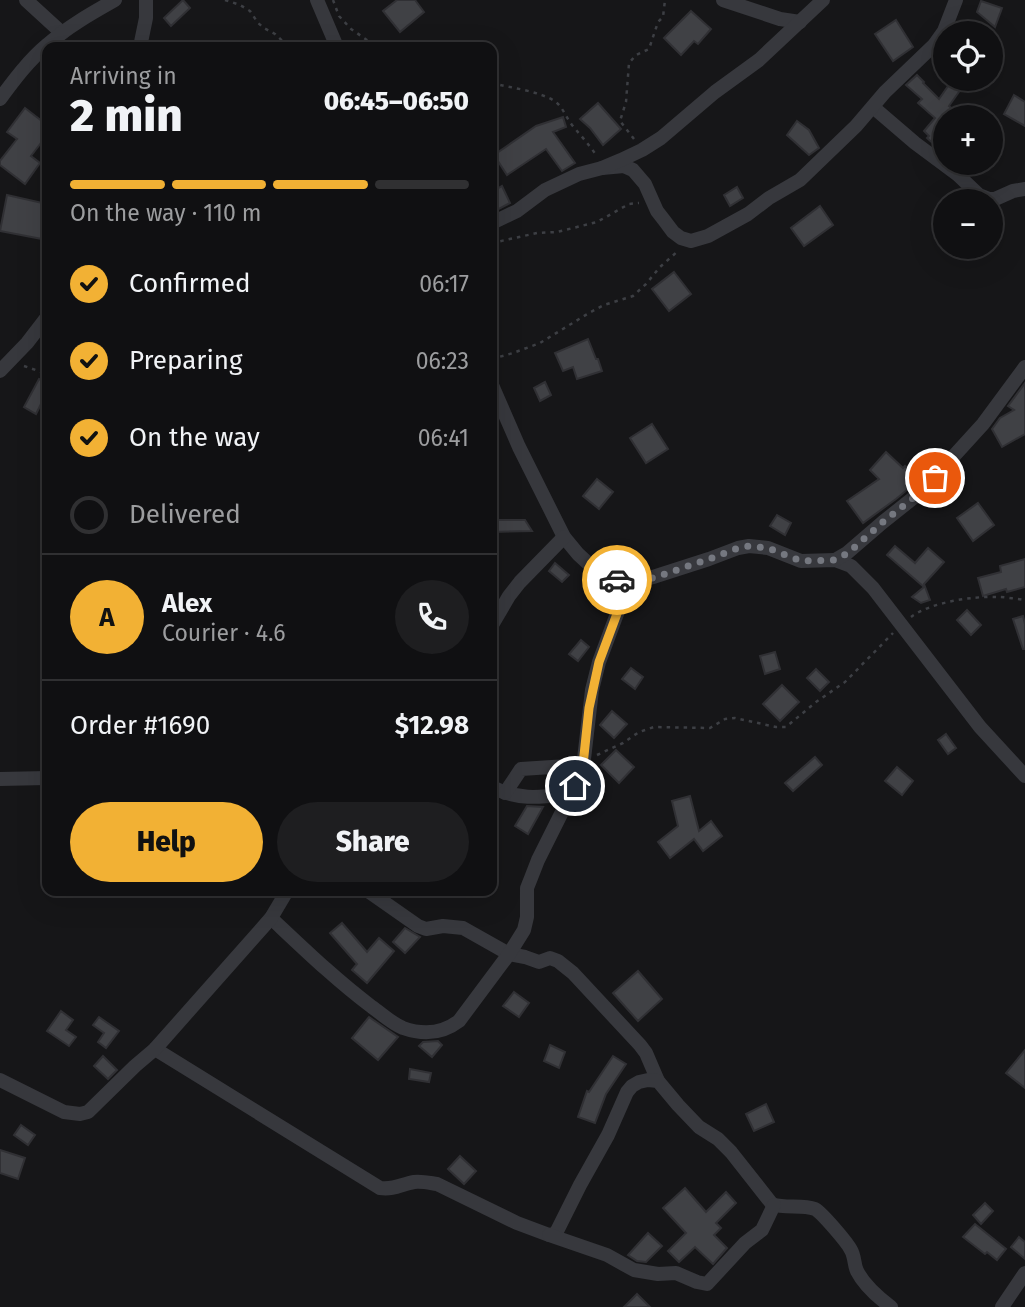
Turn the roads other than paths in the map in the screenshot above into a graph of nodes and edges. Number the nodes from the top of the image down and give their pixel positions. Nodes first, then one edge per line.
1 (26, 0) edge
2 (116, 0) edge
3 (146, 0) edge
4 (317, 0) edge
5 (723, 0) edge
6 (823, 0) edge
7 (956, 0) edge
8 (800, 22) junction
9 (62, 33) junction
10 (50, 42) edge
11 (141, 42) edge
12 (335, 42) edge
13 (42, 49) edge
14 (0, 99) edge
15 (873, 107) junction
16 (602, 168) junction
17 (1025, 190) edge
18 (497, 221) edge
19 (42, 324) edge
20 (3, 367) edge
21 (1025, 367) edge
22 (497, 396) edge
23 (564, 537) junction
24 (835, 560) junction
25 (617, 578) junction
26 (497, 616) edge
27 (583, 762) junction
28 (1025, 776) edge
29 (42, 778) edge
30 (0, 779) edge
31 (498, 790) edge
32 (571, 794) junction
33 (285, 896) edge
34 (376, 896) edge
35 (271, 918) junction
36 (509, 954) junction
37 (155, 1049) junction
38 (0, 1080) edge
39 (658, 1081) junction
40 (775, 1205) junction
41 (549, 1236) junction
42 (1025, 1273) edge
43 (891, 1307) edge
44 (1002, 1307) edge

1 - 9 street
2 - 9 street
3 - 11 street
4 - 12 street
5 - 8 street
6 - 8 street
7 - 15 street
8 - 16 street
9 - 10 street
13 - 14 street
15 - 16 street
15 - 17 street
16 - 18 street
19 - 20 street
21 - 24 street
22 - 23 street
23 - 25 street
23 - 26 street
24 - 25 street
24 - 28 street
25 - 27 street
27 - 31 street
27 - 32 street
29 - 30 street
31 - 32 street
32 - 36 street
33 - 35 street
34 - 36 street
35 - 36 street
35 - 37 street
36 - 39 street
37 - 38 street
37 - 41 street
39 - 40 street
39 - 41 street
40 - 41 street
40 - 43 street
42 - 44 street

